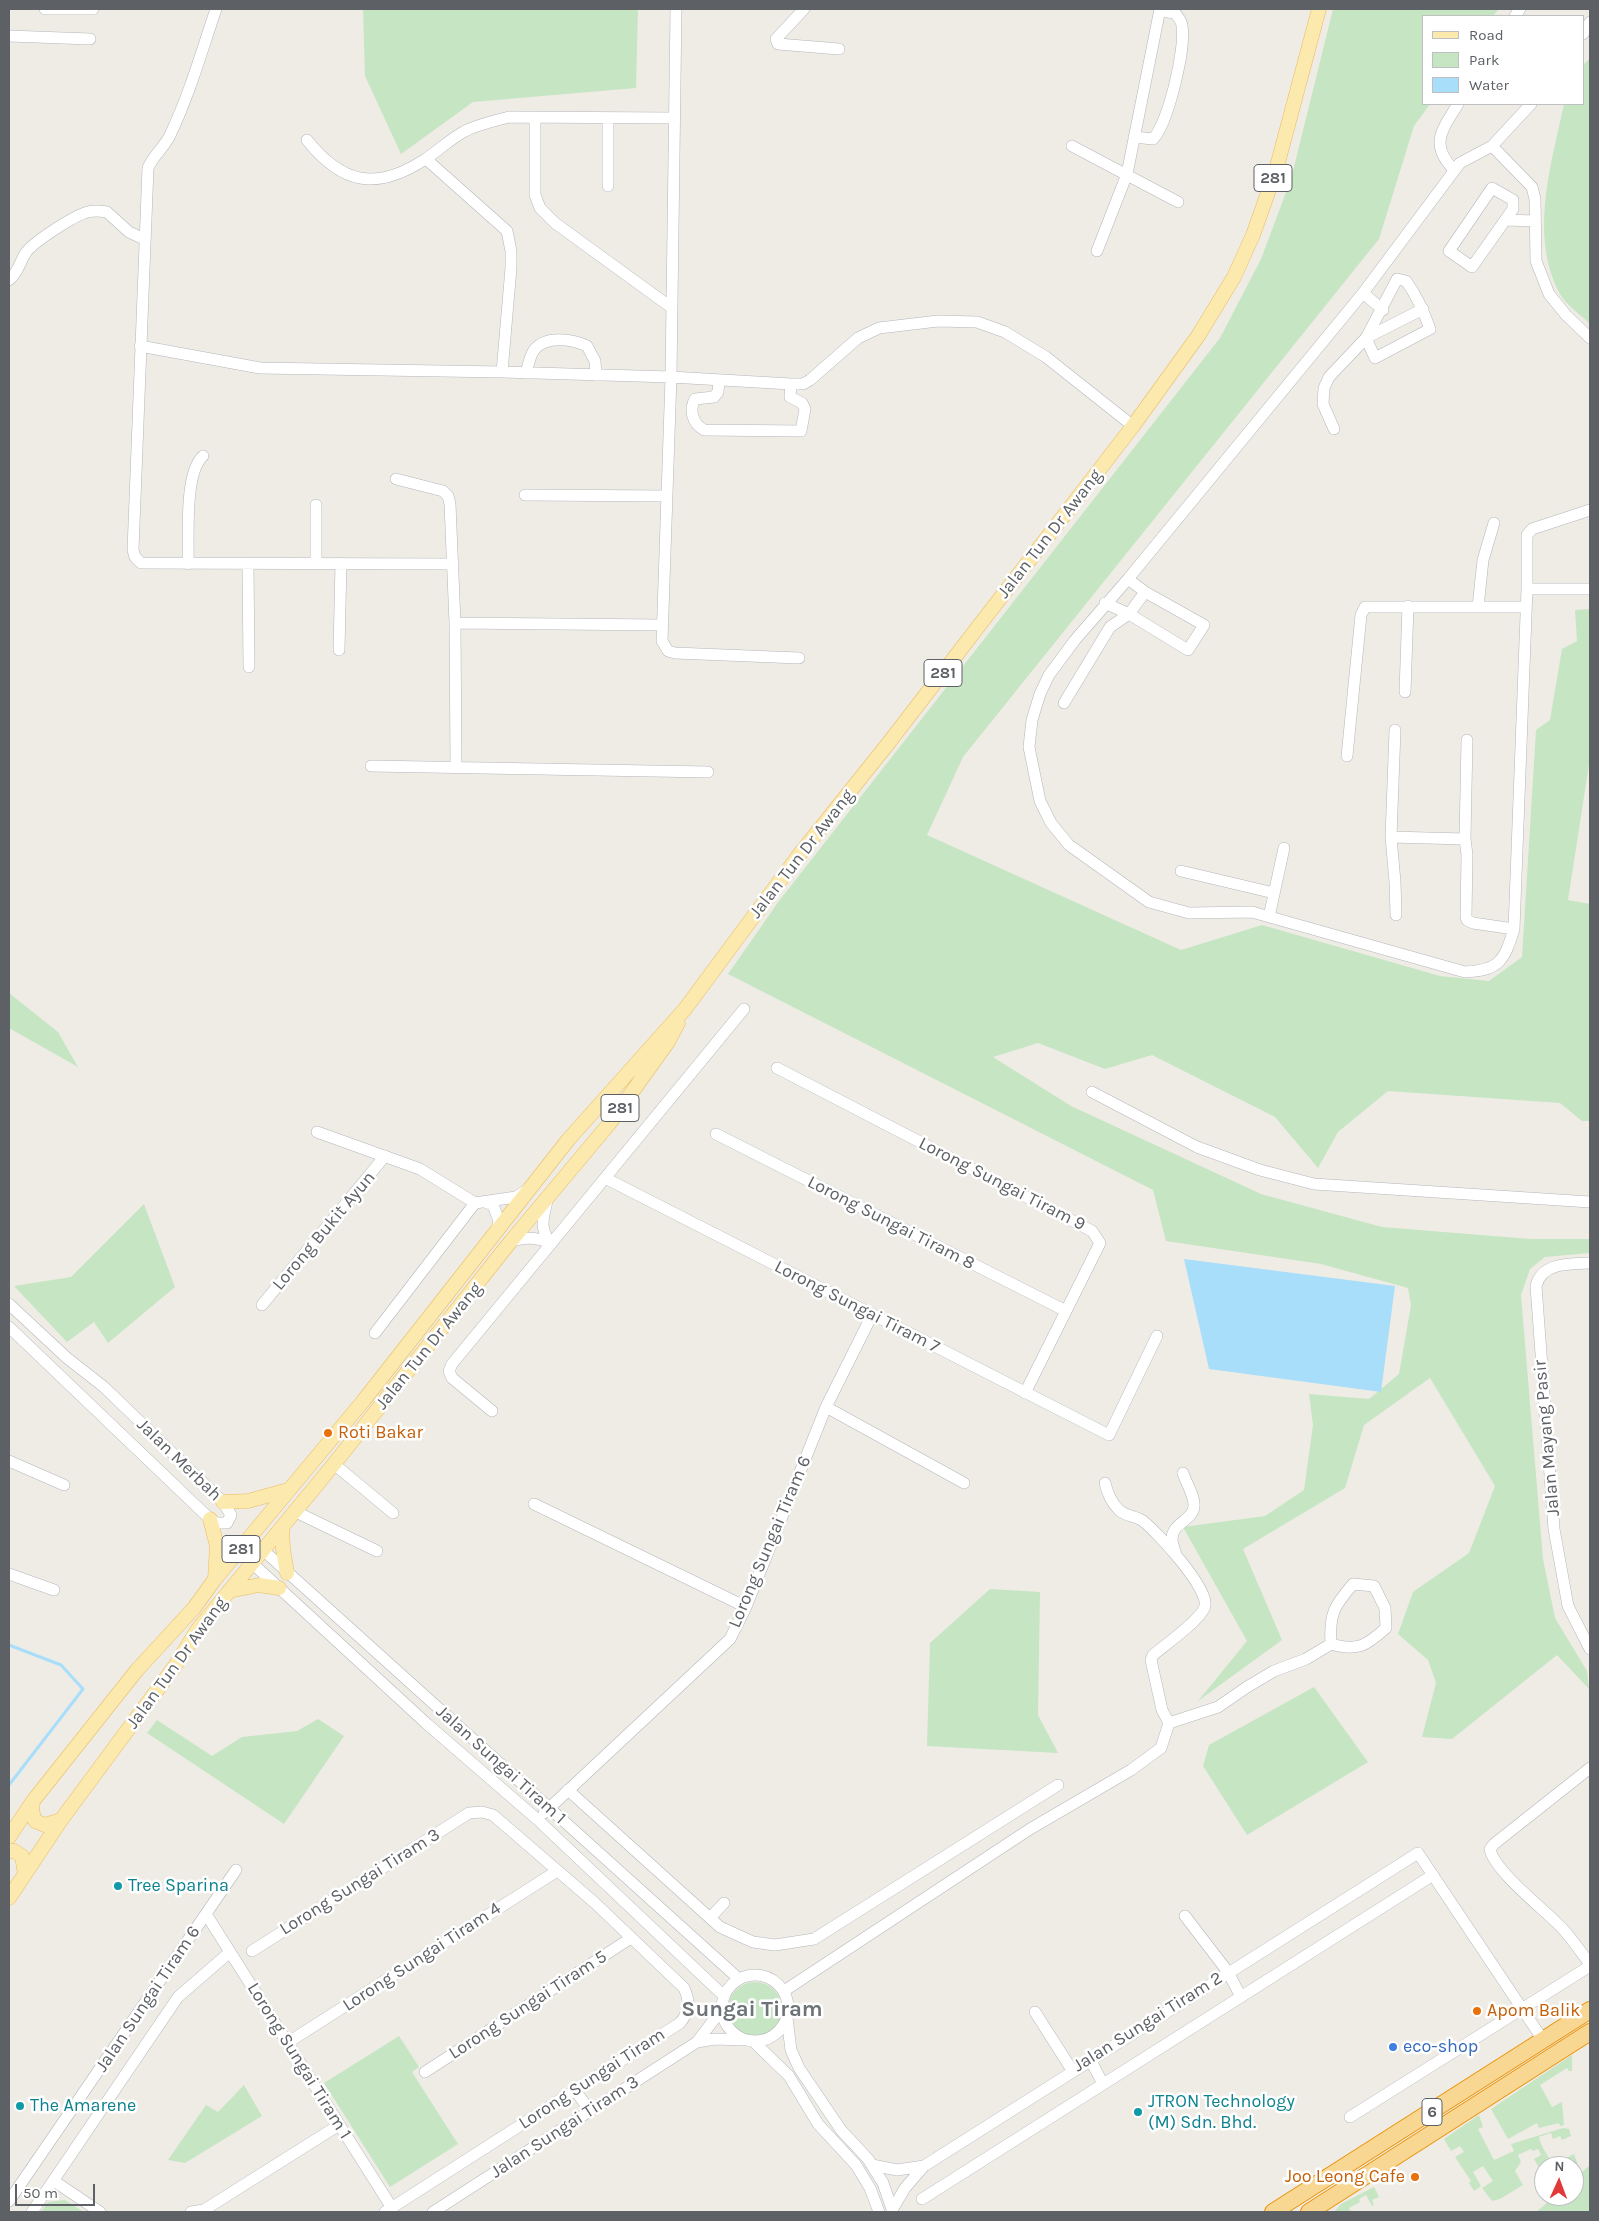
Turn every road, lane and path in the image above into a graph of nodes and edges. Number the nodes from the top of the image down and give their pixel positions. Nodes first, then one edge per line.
1 (45, 9) edge
2 (93, 9) edge
3 (216, 9) edge
4 (676, 9) edge
5 (804, 9) edge
6 (1319, 9) edge
7 (1160, 10) edge
8 (9, 36) edge
9 (90, 39) dead end
10 (839, 49) dead end
11 (1457, 105) edge
12 (1530, 105) edge
13 (535, 118) junction
14 (608, 118) junction
15 (674, 118) junction
16 (1134, 138) junction
17 (307, 140) dead end
18 (1072, 146) dead end
19 (1492, 146) junction
20 (426, 159) junction
21 (1454, 170) junction
22 (1127, 174) junction
23 (608, 186) dead end
24 (1178, 202) dead end
25 (1505, 220) junction
26 (1535, 221) junction
27 (144, 239) junction
28 (1097, 251) dead end
29 (1375, 278) junction
30 (9, 280) edge
31 (1392, 291) junction
32 (1363, 292) junction
33 (672, 308) junction
34 (1423, 309) junction
35 (1383, 310) junction
36 (1366, 338) junction
37 (1590, 338) edge
38 (140, 346) junction
39 (502, 372) junction
40 (526, 373) junction
41 (596, 375) junction
42 (671, 377) junction
43 (719, 380) junction
44 (791, 384) junction
45 (1133, 426) junction
46 (1334, 430) dead end
47 (204, 456) dead end
48 (396, 479) dead end
49 (525, 495) dead end
50 (667, 496) junction
51 (316, 505) dead end
52 (1590, 510) edge
53 (1494, 523) dead end
54 (316, 563) junction
55 (341, 563) junction
56 (188, 564) junction
57 (248, 564) junction
58 (453, 564) junction
59 (1128, 579) junction
60 (1527, 589) junction
61 (1590, 590) edge
62 (1145, 592) junction
63 (1105, 604) junction
64 (1408, 606) junction
65 (1478, 607) junction
66 (1526, 607) junction
67 (1129, 614) junction
68 (455, 623) junction
69 (662, 626) junction
70 (339, 650) dead end
71 (799, 658) dead end
72 (249, 667) dead end
73 (1405, 692) dead end
74 (1064, 703) dead end
75 (1394, 730) dead end
76 (1468, 740) dead end
77 (1347, 756) dead end
78 (371, 766) dead end
79 (456, 767) junction
80 (708, 772) dead end
81 (1391, 837) junction
82 (1464, 839) junction
83 (1284, 848) dead end
84 (1181, 871) dead end
85 (1274, 893) junction
86 (1396, 915) dead end
87 (1269, 916) junction
88 (1514, 929) junction
89 (685, 1009) junction
90 (744, 1009) dead end
91 (777, 1068) dead end
92 (1092, 1092) dead end
93 (317, 1132) dead end
94 (716, 1134) dead end
95 (385, 1156) junction
96 (605, 1178) junction
97 (528, 1189) junction
98 (547, 1200) junction
99 (480, 1202) junction
100 (1590, 1202) edge
101 (497, 1229) junction
102 (511, 1241) junction
103 (551, 1244) junction
104 (1590, 1263) edge
105 (9, 1304) edge
106 (262, 1305) dead end
107 (1066, 1312) junction
108 (872, 1315) junction
109 (9, 1327) edge
110 (375, 1333) dead end
111 (1157, 1336) dead end
112 (1025, 1393) junction
113 (826, 1407) junction
114 (492, 1411) dead end
115 (9, 1461) edge
116 (334, 1464) junction
117 (1183, 1473) dead end
118 (964, 1483) dead end
119 (1105, 1484) dead end
120 (64, 1485) dead end
121 (288, 1490) junction
122 (223, 1502) junction
123 (534, 1504) dead end
124 (296, 1512) junction
125 (393, 1513) dead end
126 (210, 1519) junction
127 (282, 1528) junction
128 (263, 1550) junction
129 (377, 1551) dead end
130 (1176, 1557) junction
131 (252, 1563) junction
132 (287, 1573) junction
133 (9, 1574) edge
134 (215, 1579) junction
135 (279, 1588) junction
136 (54, 1590) dead end
137 (229, 1591) junction
138 (746, 1607) junction
139 (1332, 1644) junction
140 (1590, 1649) edge
141 (1169, 1723) junction
142 (1590, 1768) edge
143 (1058, 1785) dead end
144 (568, 1790) junction
145 (33, 1801) junction
146 (548, 1807) junction
147 (468, 1813) joint
148 (62, 1820) junction
149 (538, 1820) junction
150 (9, 1837) edge
151 (9, 1851) edge
152 (236, 1870) dead end
153 (557, 1871) junction
154 (25, 1874) junction
155 (1433, 1875) junction
156 (9, 1898) edge
157 (724, 1904) dead end
158 (206, 1914) junction
159 (1185, 1916) dead end
160 (710, 1918) junction
161 (631, 1938) junction
162 (252, 1951) dead end
163 (230, 1952) junction
164 (1590, 1965) edge
165 (1228, 1972) junction
166 (739, 1979) junction
167 (784, 1991) junction
168 (724, 1996) junction
169 (1241, 1997) junction
170 (722, 2009) junction
171 (1523, 2010) junction
172 (1590, 2010) edge
173 (1035, 2012) dead end
174 (787, 2018) junction
175 (1590, 2032) edge
176 (749, 2040) junction
177 (1543, 2040) junction
178 (697, 2042) junction
179 (287, 2043) junction
180 (1090, 2059) junction
181 (1072, 2070) junction
182 (425, 2072) dead end
183 (1104, 2084) junction
184 (575, 2090) junction
185 (590, 2111) junction
186 (1350, 2117) dead end
187 (340, 2126) junction
188 (872, 2165) junction
189 (924, 2166) junction
190 (54, 2181) junction
191 (922, 2199) dead end
192 (9, 2201) edge
193 (388, 2210) edge
194 (204, 2211) edge
195 (438, 2211) edge
196 (893, 2211) edge
197 (32, 2212) edge
198 (100, 2212) edge
199 (191, 2212) edge
200 (880, 2212) edge
201 (1273, 2212) edge
202 (1309, 2212) edge

1 - 2 street
3 - 27 street
4 - 15 street
5 - 10 street
6 - 45 main road, Jalan Tun Dr Awang / 281
7 - 16 street
7 - 16 street
8 - 9 street
11 - 21 street
12 - 19 street
13 - 14 street
13 - 20 street
13 - 33 street
14 - 15 street
14 - 23 street
15 - 33 street
16 - 22 street
17 - 20 street
18 - 22 street
19 - 21 street
19 - 26 street
20 - 39 street
21 - 29 street
22 - 24 street
22 - 28 street
25 - 25 street
25 - 26 street
26 - 37 street
27 - 30 street
27 - 38 street
29 - 31 street
29 - 32 street
31 - 34 street
31 - 35 street
32 - 35 street
32 - 59 street
33 - 42 street
34 - 36 street
34 - 36 street
35 - 36 street
36 - 46 street
38 - 39 street
38 - 56 street
39 - 40 street
40 - 41 street
40 - 41 street
41 - 42 street
42 - 43 street
42 - 50 street
43 - 44 street
43 - 44 street
44 - 45 street
45 - 89 main road, Jalan Tun Dr Awang / 281
47 - 56 street
48 - 58 street
49 - 50 street
50 - 69 street
51 - 54 street
52 - 60 street
53 - 65 street
54 - 55 street
54 - 57 street
55 - 58 street
55 - 70 street
56 - 57 street
57 - 72 street
58 - 68 street
59 - 62 street
59 - 63 street
60 - 61 street
60 - 66 street
62 - 67 street
62 - 67 street
63 - 67 street
63 - 87 street
64 - 65 street
64 - 73 street
64 - 77 street
65 - 66 street
66 - 88 street
67 - 74 street
68 - 69 street
68 - 79 street
69 - 71 street
75 - 81 street
76 - 82 street
78 - 79 street
79 - 80 street
81 - 82 street
81 - 86 street
82 - 88 street
83 - 85 street
84 - 85 street
85 - 87 street
87 - 88 street
89 - 97 main road, Jalan Tun Dr Awang / 281
89 - 98 main road, Jalan Tun Dr Awang / 281
90 - 96 street
91 - 107 street, Lorong Sungai Tiram 9
92 - 100 street
93 - 95 street
94 - 107 street, Lorong Sungai Tiram 8
95 - 99 street
95 - 106 street, Lorong Bukit Ayun
96 - 103 street
96 - 108 street, Lorong Sungai Tiram 7
97 - 99 street
97 - 101 main road, Jalan Tun Dr Awang / 281
98 - 102 main road, Jalan Tun Dr Awang / 281
98 - 103 street
99 - 101 street
99 - 110 street
101 - 121 main road, Jalan Tun Dr Awang / 281
102 - 103 street
102 - 116 main road, Jalan Tun Dr Awang / 281
103 - 114 street
104 - 140 street, Jalan Mayang Pasir
105 - 122 street, Jalan Merbah
107 - 112 street, Lorong Sungai Tiram 9
108 - 112 street, Lorong Sungai Tiram 7
108 - 113 street, Lorong Sungai Tiram 6
109 - 126 street, Jalan Merbah
111 - 112 street, Lorong Sungai Tiram 7
113 - 118 street
113 - 138 street, Lorong Sungai Tiram 6
115 - 120 street
116 - 124 main road, Jalan Tun Dr Awang / 281
116 - 125 street
117 - 130 street
119 - 130 street
121 - 122 main road
121 - 134 main road, Jalan Tun Dr Awang / 281
122 - 126 street, Jalan Merbah
123 - 138 street
124 - 127 main road, Jalan Tun Dr Awang / 281
124 - 129 street
126 - 134 main road
127 - 128 main road, Jalan Tun Dr Awang / 281
127 - 132 main road
128 - 131 main road, Jalan Tun Dr Awang / 281
128 - 132 street, Jalan Sungai Tiram 1
130 - 141 street
131 - 135 street, Jalan Sungai Tiram 1
131 - 137 main road, Jalan Tun Dr Awang / 281
132 - 146 street, Jalan Sungai Tiram 1
133 - 136 street
134 - 145 main road, Jalan Tun Dr Awang / 281
135 - 137 main road
135 - 149 street, Jalan Sungai Tiram 1
137 - 148 main road, Jalan Tun Dr Awang / 281
138 - 144 street, Lorong Sungai Tiram 6
139 - 139 street
139 - 141 street
141 - 167 street
142 - 164 street
143 - 160 street
144 - 146 street, Lorong Sungai Tiram 6
144 - 160 street
145 - 148 main road
145 - 150 main road, Jalan Tun Dr Awang / 281
146 - 149 street, Lorong Sungai Tiram 6
146 - 166 street, Jalan Sungai Tiram 1
147 - 153 street, Lorong Sungai Tiram
147 - 162 street, Lorong Sungai Tiram 3
148 - 154 main road, Jalan Tun Dr Awang / 281
149 - 168 street, Jalan Sungai Tiram 1
151 - 154 main road
152 - 158 street, Jalan Sungai Tiram 6
153 - 161 street, Lorong Sungai Tiram
153 - 179 street, Lorong Sungai Tiram 4
154 - 156 main road, Jalan Tun Dr Awang / 281
155 - 165 street, Jalan Sungai Tiram 2
155 - 169 street
155 - 171 street
157 - 160 street
158 - 163 street, Lorong Sungai Tiram 1
158 - 192 street, Jalan Sungai Tiram 6
159 - 165 street
161 - 182 street, Lorong Sungai Tiram 5
161 - 184 street, Lorong Sungai Tiram
163 - 179 street, Lorong Sungai Tiram 1
163 - 190 street
164 - 171 street
165 - 169 street
165 - 180 street, Jalan Sungai Tiram 2
166 - 167 street
166 - 168 street
167 - 174 street
168 - 170 street
169 - 183 street
170 - 176 street
170 - 178 street, Jalan Sungai Tiram 3
171 - 177 street
171 - 186 street
172 - 177 highway, 6
173 - 181 street
174 - 176 street
174 - 188 street
175 - 202 highway, 6
176 - 178 street, Jalan Sungai Tiram 3
176 - 200 street
177 - 201 highway, 6
178 - 185 street, Jalan Sungai Tiram 3
179 - 187 street, Lorong Sungai Tiram 1
180 - 181 street, Jalan Sungai Tiram 2
180 - 183 street
181 - 189 street, Jalan Sungai Tiram 2
183 - 191 street
184 - 185 street
184 - 193 street, Lorong Sungai Tiram
185 - 195 street, Jalan Sungai Tiram 3
187 - 193 street, Lorong Sungai Tiram 1
187 - 194 street
188 - 189 street, Jalan Sungai Tiram 2
188 - 196 street
189 - 196 street
190 - 197 street
190 - 198 street
194 - 199 street

